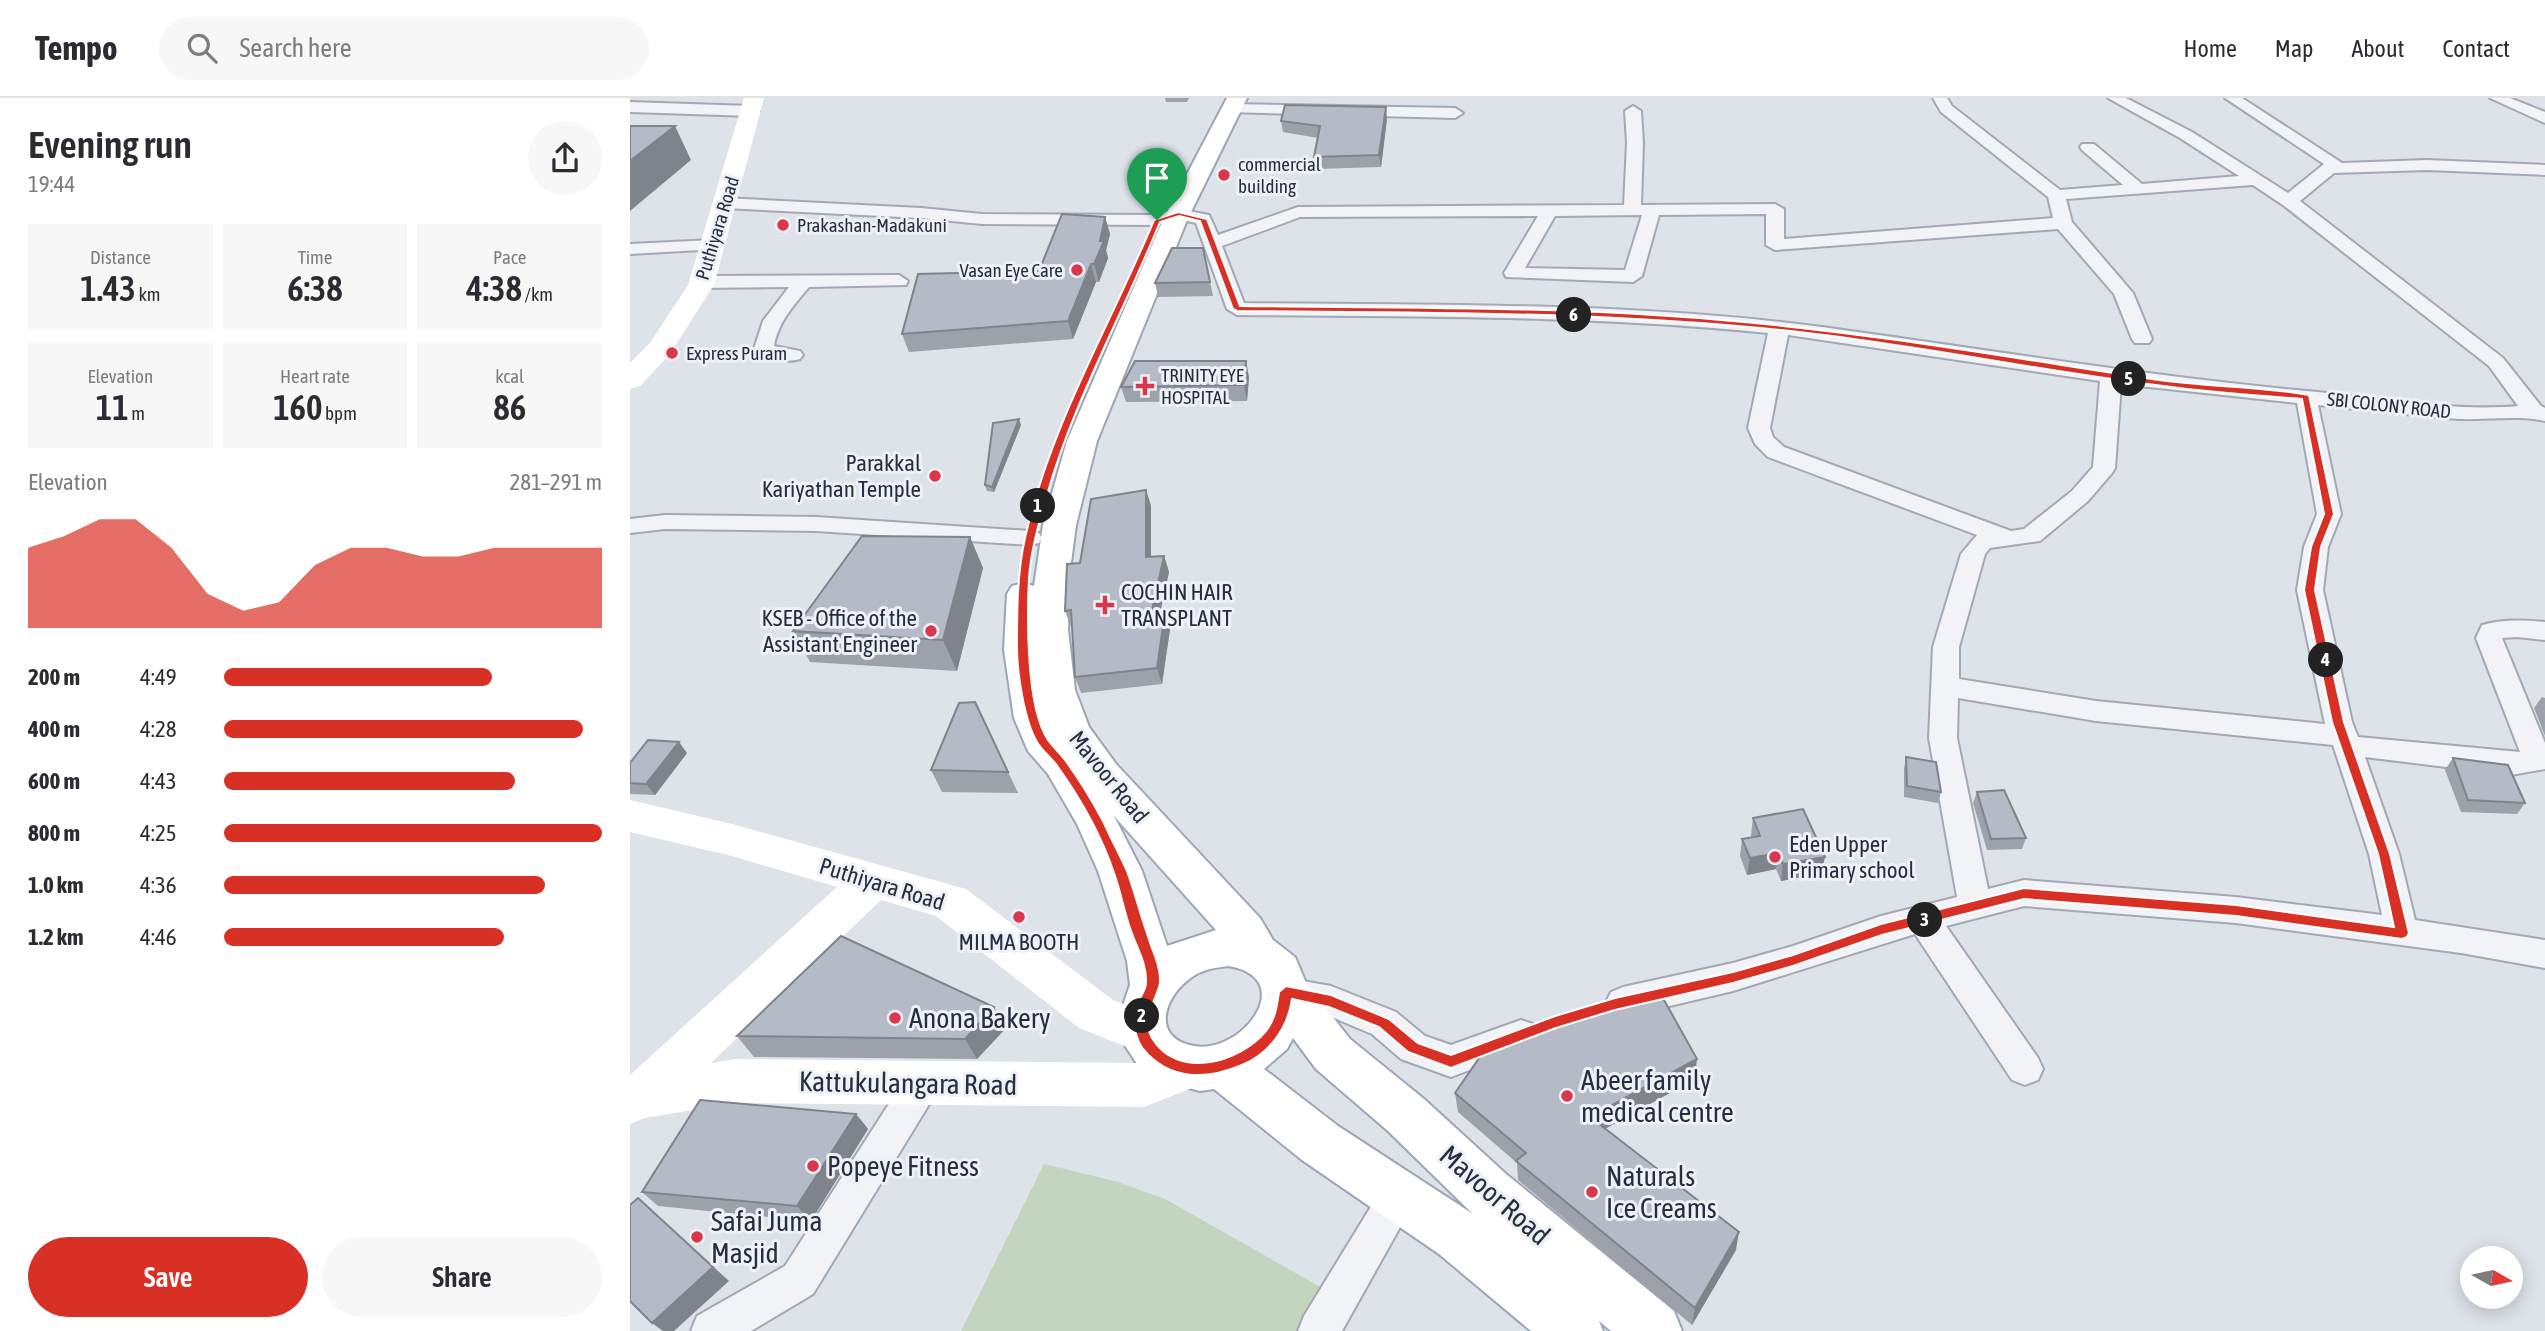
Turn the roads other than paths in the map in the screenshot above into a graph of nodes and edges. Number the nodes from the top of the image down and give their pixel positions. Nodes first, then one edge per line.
1 (1940, 98) edge
2 (2115, 98) edge
3 (2232, 98) edge
4 (2497, 98) edge
5 (1230, 102) edge
6 (753, 105) edge
7 (630, 107) edge
8 (1633, 111) dead end
9 (1455, 113) dead end
10 (2545, 118) edge
11 (2088, 147) dead end
12 (2329, 168) junction
13 (2545, 170) edge
14 (2259, 180) junction
15 (2138, 189) junction
16 (2056, 195) junction
17 (2289, 201) junction
18 (724, 203) junction
19 (1632, 210) junction
20 (1652, 210) junction
21 (1549, 211) junction
22 (1168, 217) junction
23 (2063, 223) junction
24 (1214, 243) junction
25 (712, 245) junction
26 (630, 249) edge
27 (804, 281) junction
28 (899, 281) dead end
29 (702, 282) junction
30 (1779, 328) junction
31 (2142, 340) dead end
32 (793, 355) dead end
33 (2111, 377) junction
34 (630, 380) edge
35 (2306, 397) junction
36 (2539, 413) edge
37 (630, 526) edge
38 (1030, 538) junction
39 (2010, 538) junction
40 (2545, 631) edge
41 (1945, 686) junction
42 (2345, 742) junction
43 (2541, 765) edge
44 (630, 816) edge
45 (874, 880) junction
46 (1975, 905) junction
47 (1924, 920) junction
48 (2402, 933) junction
49 (2545, 954) edge
50 (1272, 972) junction
51 (1153, 985) junction
52 (1591, 1011) edge
53 (1555, 1022) edge
54 (1142, 1032) junction
55 (1204, 1068) junction
56 (2025, 1069) dead end
57 (923, 1083) junction
58 (636, 1099) edge
59 (1399, 1195) junction
60 (712, 1331) edge
61 (1319, 1331) edge
62 (1576, 1331) edge
63 (1654, 1331) edge

1 - 16 street
2 - 14 street
3 - 12 street
4 - 10 street
5 - 9 street
5 - 22 main road, Mavoor Road
6 - 7 street
6 - 18 main road, Puthiyara Road
8 - 19 street
11 - 15 street
12 - 13 street
12 - 17 street
14 - 15 street
14 - 17 street
15 - 16 street
16 - 23 street
17 - 36 street
18 - 22 street
18 - 25 main road, Puthiyara Road
19 - 20 street
19 - 21 street
20 - 21 street
20 - 23 street
21 - 24 street
22 - 24 street, SBI COLONY ROAD
22 - 38 main road, Mavoor Road
22 - 50 main road, Mavoor Road
23 - 31 street
24 - 30 street, SBI COLONY ROAD
25 - 26 street
25 - 29 main road, Puthiyara Road
27 - 28 street
27 - 29 street
27 - 32 street
29 - 34 main road, Puthiyara Road
30 - 33 street, SBI COLONY ROAD
30 - 39 street
33 - 35 street, SBI COLONY ROAD
33 - 39 street
35 - 36 street, SBI COLONY ROAD
35 - 42 street
37 - 38 street
38 - 51 main road, Mavoor Road
39 - 41 street
40 - 43 street
41 - 42 street
41 - 46 street
42 - 43 street
42 - 48 street
44 - 45 main road, Puthiyara Road
45 - 54 main road, Puthiyara Road
45 - 58 main road
46 - 47 street
46 - 48 street
47 - 52 street
47 - 56 street
48 - 49 street
50 - 51 main road
50 - 53 street
50 - 55 main road
50 - 63 main road, Mavoor Road
51 - 54 main road, Mavoor Road
54 - 55 main road
55 - 57 main road, Kattukulangara Road
55 - 59 main road
57 - 58 main road, Kattukulangara Road
57 - 60 street
59 - 61 street
59 - 62 main road

